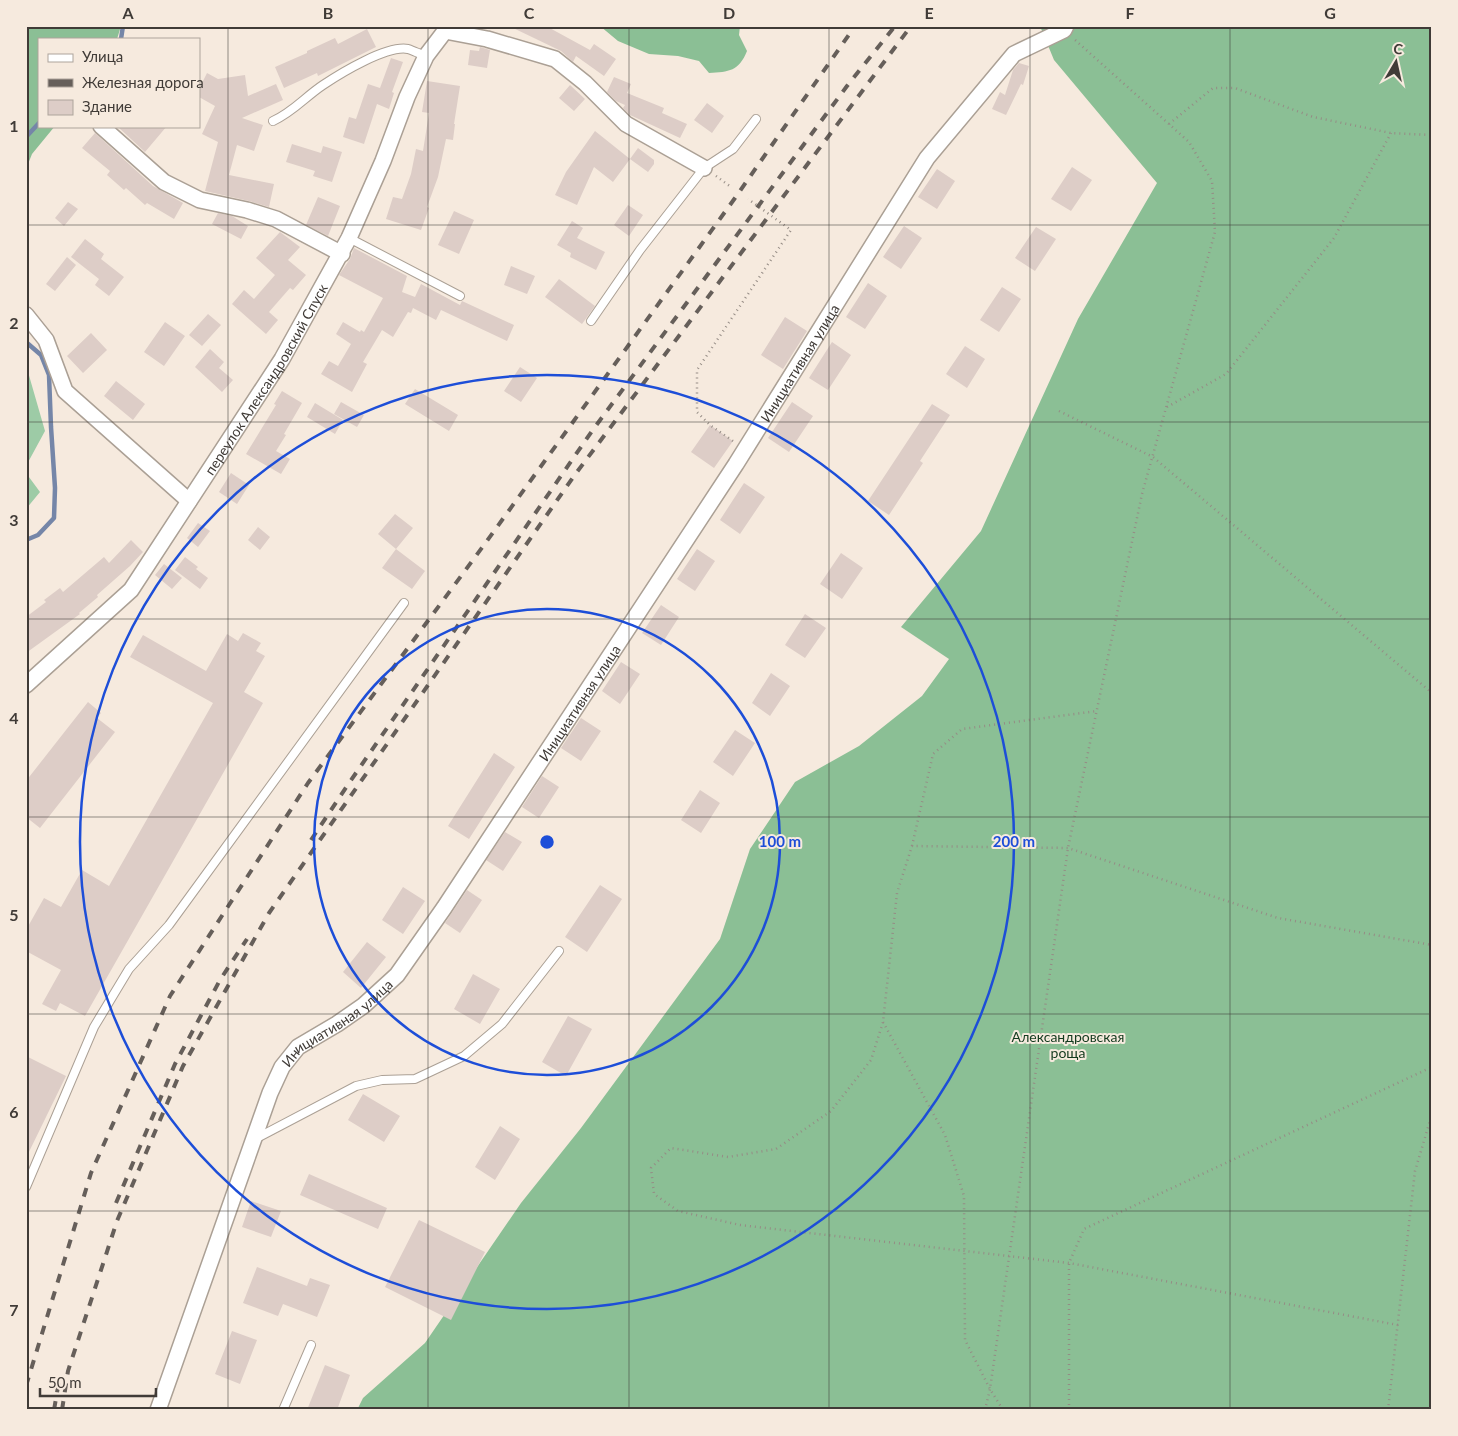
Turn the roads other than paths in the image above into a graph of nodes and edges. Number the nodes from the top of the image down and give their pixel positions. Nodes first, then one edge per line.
1 (1065, 28) edge
2 (447, 29) edge
3 (426, 56) junction
4 (756, 119) dead end
5 (273, 121) dead end
6 (103, 128) edge
7 (704, 168) junction
8 (349, 238) junction
9 (342, 254) junction
10 (460, 296) dead end
11 (26, 315) edge
12 (591, 321) dead end
13 (189, 501) junction
14 (404, 603) dead end
15 (26, 685) edge
16 (559, 950) dead end
17 (254, 1139) junction
18 (26, 1187) edge
19 (311, 1345) dead end
20 (158, 1410) edge
21 (283, 1410) edge

1 - 17 street, Инициативная улица
2 - 3 street, переулок Александровский Спуск
2 - 7 street, переулок Александровский Спуск
3 - 5 lane
3 - 8 street, переулок Александровский Спуск
4 - 7 lane
6 - 9 street
7 - 12 lane
8 - 9 street, переулок Александровский Спуск
8 - 10 lane
9 - 13 street, переулок Александровский Спуск
11 - 13 street
13 - 15 street, переулок Александровский Спуск
14 - 18 lane
16 - 17 lane
17 - 20 street, Инициативная улица
19 - 21 lane

